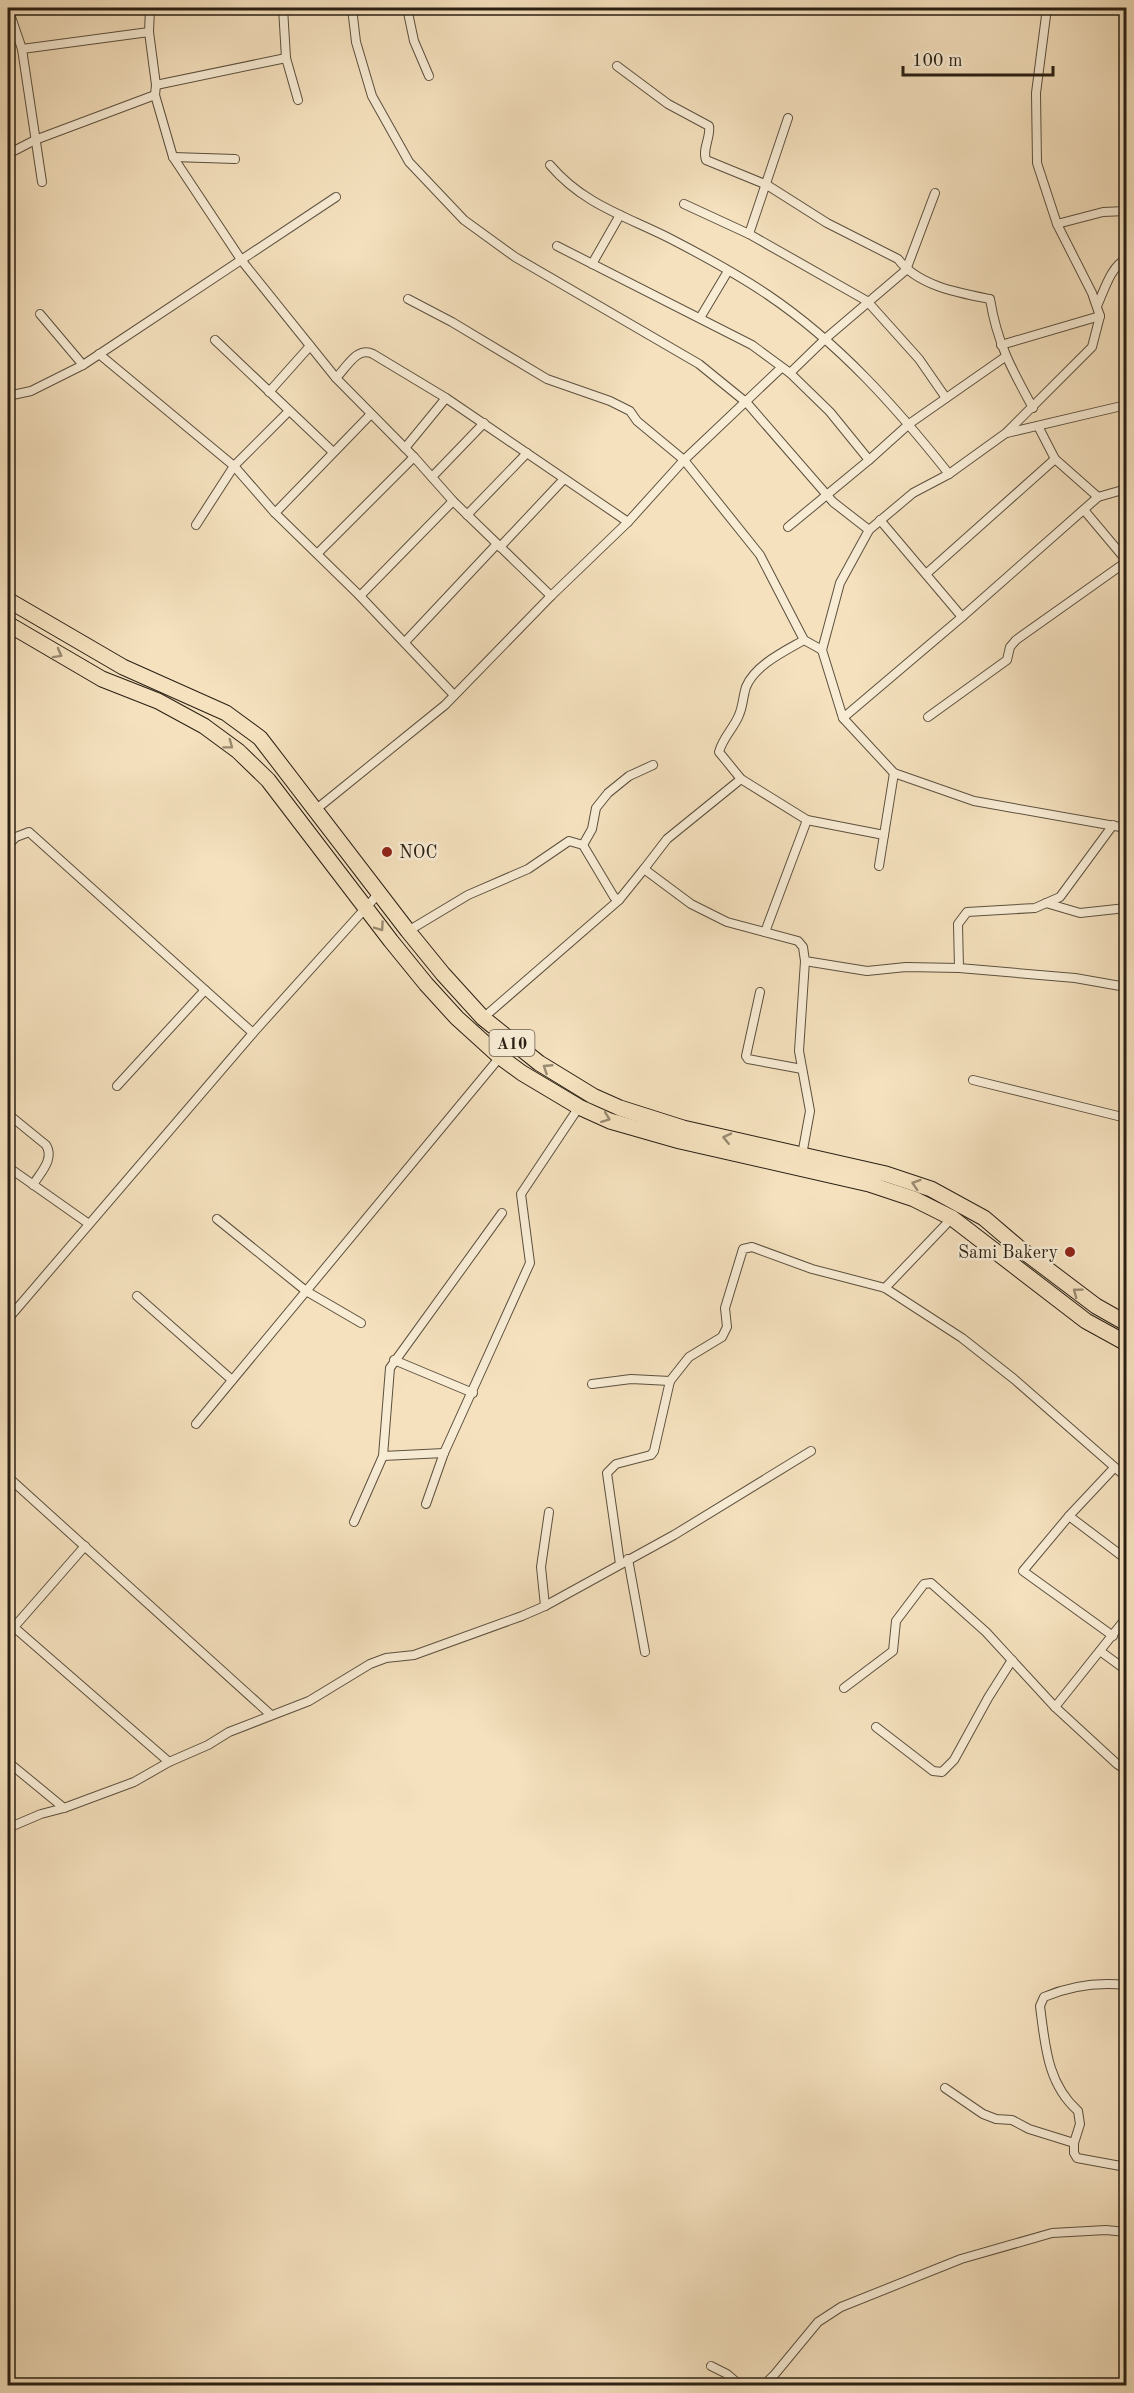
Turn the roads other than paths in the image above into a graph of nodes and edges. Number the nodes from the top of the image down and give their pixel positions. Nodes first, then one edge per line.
1 (8, 8) edge
2 (150, 8) edge
3 (282, 8) edge
4 (352, 8) edge
5 (407, 8) edge
6 (1047, 8) edge
7 (149, 32) junction
8 (22, 49) junction
9 (286, 58) junction
10 (617, 66) dead end
11 (429, 76) dead end
12 (156, 85) junction
13 (155, 95) junction
14 (298, 100) dead end
15 (788, 118) dead end
16 (35, 140) junction
17 (8, 154) edge
18 (173, 158) junction
19 (235, 159) dead end
20 (550, 165) dead end
21 (42, 182) dead end
22 (767, 185) junction
23 (935, 193) dead end
24 (336, 197) dead end
25 (684, 204) dead end
26 (1126, 211) edge
27 (620, 215) junction
28 (1057, 224) junction
29 (749, 234) junction
30 (557, 246) dead end
31 (1126, 259) edge
32 (243, 261) junction
33 (592, 264) junction
34 (906, 270) junction
35 (728, 271) junction
36 (408, 299) dead end
37 (867, 301) junction
38 (1097, 306) junction
39 (40, 314) dead end
40 (1100, 316) junction
41 (700, 318) junction
42 (825, 339) junction
43 (215, 340) dead end
44 (310, 345) junction
45 (1001, 345) junction
46 (99, 354) junction
47 (1005, 357) junction
48 (82, 365) junction
49 (781, 368) junction
50 (790, 373) junction
51 (336, 378) junction
52 (269, 392) junction
53 (8, 396) edge
54 (446, 398) junction
55 (946, 398) junction
56 (747, 402) junction
57 (1126, 405) edge
58 (1033, 408) junction
59 (289, 411) junction
60 (371, 414) junction
61 (484, 423) junction
62 (909, 424) junction
63 (1038, 426) junction
64 (1006, 433) junction
65 (405, 448) junction
66 (333, 452) junction
67 (527, 453) junction
68 (414, 457) junction
69 (1055, 459) junction
70 (684, 460) junction
71 (869, 460) junction
72 (234, 466) junction
73 (949, 474) junction
74 (432, 477) junction
75 (564, 478) junction
76 (1126, 489) edge
77 (827, 494) junction
78 (1098, 497) junction
79 (453, 501) junction
80 (1084, 510) junction
81 (275, 513) junction
82 (467, 515) junction
83 (880, 520) junction
84 (628, 522) junction
85 (196, 525) dead end
86 (788, 527) dead end
87 (869, 530) junction
88 (499, 546) junction
89 (318, 553) junction
90 (1126, 561) edge
91 (926, 574) junction
92 (360, 596) junction
93 (550, 596) junction
94 (8, 600) edge
95 (963, 617) junction
96 (8, 624) edge
97 (48, 624) junction
98 (804, 640) junction
99 (36, 642) junction
100 (405, 642) junction
101 (822, 650) junction
102 (454, 695) junction
103 (928, 717) dead end
104 (843, 718) junction
105 (653, 765) dead end
106 (894, 773) junction
107 (741, 779) junction
108 (314, 811) junction
109 (807, 819) junction
110 (1113, 825) junction
111 (1126, 828) edge
112 (884, 835) junction
113 (8, 845) edge
114 (583, 845) junction
115 (879, 866) dead end
116 (644, 868) junction
117 (380, 892) junction
118 (619, 900) junction
119 (1046, 903) junction
120 (367, 907) junction
121 (1126, 908) edge
122 (408, 931) junction
123 (765, 932) junction
124 (806, 961) junction
125 (959, 968) junction
126 (1126, 987) edge
127 (205, 990) junction
128 (760, 992) dead end
129 (483, 1018) junction
130 (253, 1033) junction
131 (500, 1057) junction
132 (802, 1069) junction
133 (973, 1080) dead end
134 (117, 1086) dead end
135 (579, 1107) junction
136 (8, 1114) edge
137 (1126, 1118) edge
138 (681, 1135) junction
139 (802, 1155) junction
140 (8, 1167) edge
141 (33, 1185) junction
142 (501, 1213) dead end
143 (952, 1218) junction
144 (217, 1219) dead end
145 (89, 1224) junction
146 (885, 1288) junction
147 (306, 1291) junction
148 (137, 1296) dead end
149 (8, 1319) edge
150 (361, 1323) dead end
151 (1126, 1323) edge
152 (1126, 1343) edge
153 (394, 1360) junction
154 (232, 1380) junction
155 (670, 1381) junction
156 (592, 1384) dead end
157 (473, 1393) junction
158 (196, 1424) dead end
159 (811, 1451) dead end
160 (444, 1453) junction
161 (383, 1456) junction
162 (1114, 1468) junction
163 (1126, 1476) edge
164 (8, 1477) edge
165 (426, 1504) dead end
166 (549, 1512) dead end
167 (1069, 1516) junction
168 (354, 1521) dead end
169 (85, 1546) junction
170 (1126, 1559) edge
171 (624, 1561) junction
172 (545, 1606) junction
173 (1126, 1618) edge
174 (9, 1628) edge
175 (1113, 1636) junction
176 (1100, 1651) junction
177 (645, 1652) dead end
178 (1012, 1660) junction
179 (1126, 1670) edge
180 (844, 1688) dead end
181 (1055, 1707) junction
182 (271, 1715) junction
183 (876, 1727) dead end
184 (8, 1762) edge
185 (169, 1762) junction
186 (1126, 1770) edge
187 (64, 1808) junction
188 (8, 1828) edge
189 (1126, 1985) edge
190 (945, 2088) dead end
191 (1074, 2144) junction
192 (1126, 2168) edge
193 (1126, 2232) edge
194 (711, 2366) dead end
195 (741, 2385) edge
196 (763, 2385) edge

1 - 8 street
2 - 7 street
3 - 9 street
4 - 56 street
5 - 11 street
6 - 28 street
7 - 8 street
7 - 12 street
8 - 16 street
9 - 12 street
9 - 14 street
10 - 22 street
12 - 13 street
13 - 16 street
13 - 18 street
15 - 22 street
16 - 17 street
16 - 21 street
18 - 19 street
18 - 32 street
20 - 27 street
22 - 29 street
22 - 34 street
23 - 34 street
24 - 32 street
25 - 29 street
26 - 28 street
27 - 33 street
27 - 35 street
28 - 38 street
29 - 37 street
30 - 33 street
31 - 38 street
32 - 44 street
32 - 46 street
33 - 41 street
34 - 37 street
34 - 45 street
35 - 41 street
35 - 42 street
36 - 70 street
37 - 42 street
37 - 55 street
38 - 40 street
39 - 48 street
40 - 45 street
40 - 58 street
41 - 49 street
42 - 50 street
42 - 62 street
43 - 52 street
44 - 51 street
44 - 52 street
45 - 47 street
46 - 48 street
46 - 72 street
47 - 55 street
47 - 58 street
48 - 53 street
49 - 50 street
49 - 56 street
50 - 71 street
51 - 54 street
51 - 60 street
52 - 59 street
54 - 61 street
54 - 65 street
55 - 62 street
56 - 70 street
56 - 77 street
57 - 63 street
58 - 64 street
59 - 66 street
59 - 72 street
60 - 65 street
60 - 66 street
61 - 67 street
61 - 74 street
62 - 71 street
62 - 73 street
63 - 64 street
63 - 69 street
64 - 73 street
65 - 68 street
66 - 81 street
67 - 75 street
67 - 82 street
68 - 74 street
68 - 89 street
69 - 78 street
69 - 91 street
70 - 84 street
70 - 98 street
71 - 77 street
72 - 81 street
72 - 85 street
73 - 83 street
74 - 79 street
75 - 84 street
75 - 88 street
76 - 78 street
77 - 86 street
77 - 87 street
78 - 80 street
79 - 82 street
79 - 92 street
80 - 90 street
80 - 95 street
81 - 89 street
82 - 88 street
83 - 87 street
83 - 91 street
84 - 93 street
87 - 101 street
88 - 93 street
88 - 100 street
89 - 92 street
90 - 103 street
91 - 95 street
92 - 100 street
93 - 102 street
94 - 97 highway, A10
95 - 104 street
96 - 99 highway, A10
97 - 99 street
97 - 108 highway, A10
98 - 101 street
98 - 107 street
99 -> 120 highway, A10
100 - 102 street
101 - 104 street
102 - 108 street
104 - 106 street
105 - 114 street
106 - 110 street
106 - 112 street
107 - 109 street
107 - 116 street
108 - 117 highway, A10
109 - 112 street
109 - 123 street
110 - 111 street
110 - 119 street
112 - 115 street
113 - 127 street
114 - 118 street
114 - 122 street
116 - 118 street
116 - 123 street
117 - 120 street
117 - 122 highway, A10
118 - 129 street
119 - 121 street
119 - 125 street
120 - 130 street
120 -> 131 highway, A10
122 - 129 highway, A10
123 - 124 street
124 - 125 street
124 - 132 street
125 - 126 street
127 - 130 street
127 - 134 street
128 - 132 street
138 -> 129 highway, A10
130 - 145 street
131 - 135 highway, A10
131 - 147 street
132 - 139 street
133 - 137 street
135 -> 138 highway, A10
135 - 157 street
136 - 141 street
139 -> 138 highway, A10
138 - 143 highway, A10
151 -> 139 highway, A10
140 - 141 street
141 - 145 street
142 - 153 street
143 - 146 street
143 - 152 highway, A10
144 - 147 street
145 - 149 street
146 - 155 street
146 - 162 street
147 - 150 street
147 - 154 street
148 - 154 street
153 - 157 street
153 - 161 street
154 - 158 street
155 - 156 street
155 - 171 street
157 - 160 street
159 - 171 street
160 - 161 street
160 - 165 street
161 - 168 street
162 - 163 street
162 - 167 street
164 - 169 street
166 - 172 street
167 - 170 street
167 - 175 street
169 - 174 street
169 - 182 street
171 - 172 street
171 - 177 street
172 - 182 street
173 - 175 street
174 - 185 street
175 - 176 street
176 - 179 street
176 - 181 street
178 - 180 street
178 - 181 street
178 - 183 street
181 - 186 street
182 - 185 street
184 - 187 street
185 - 187 street
187 - 188 street
189 - 191 street
190 - 191 street
191 - 192 street
193 - 196 street
194 - 195 street

